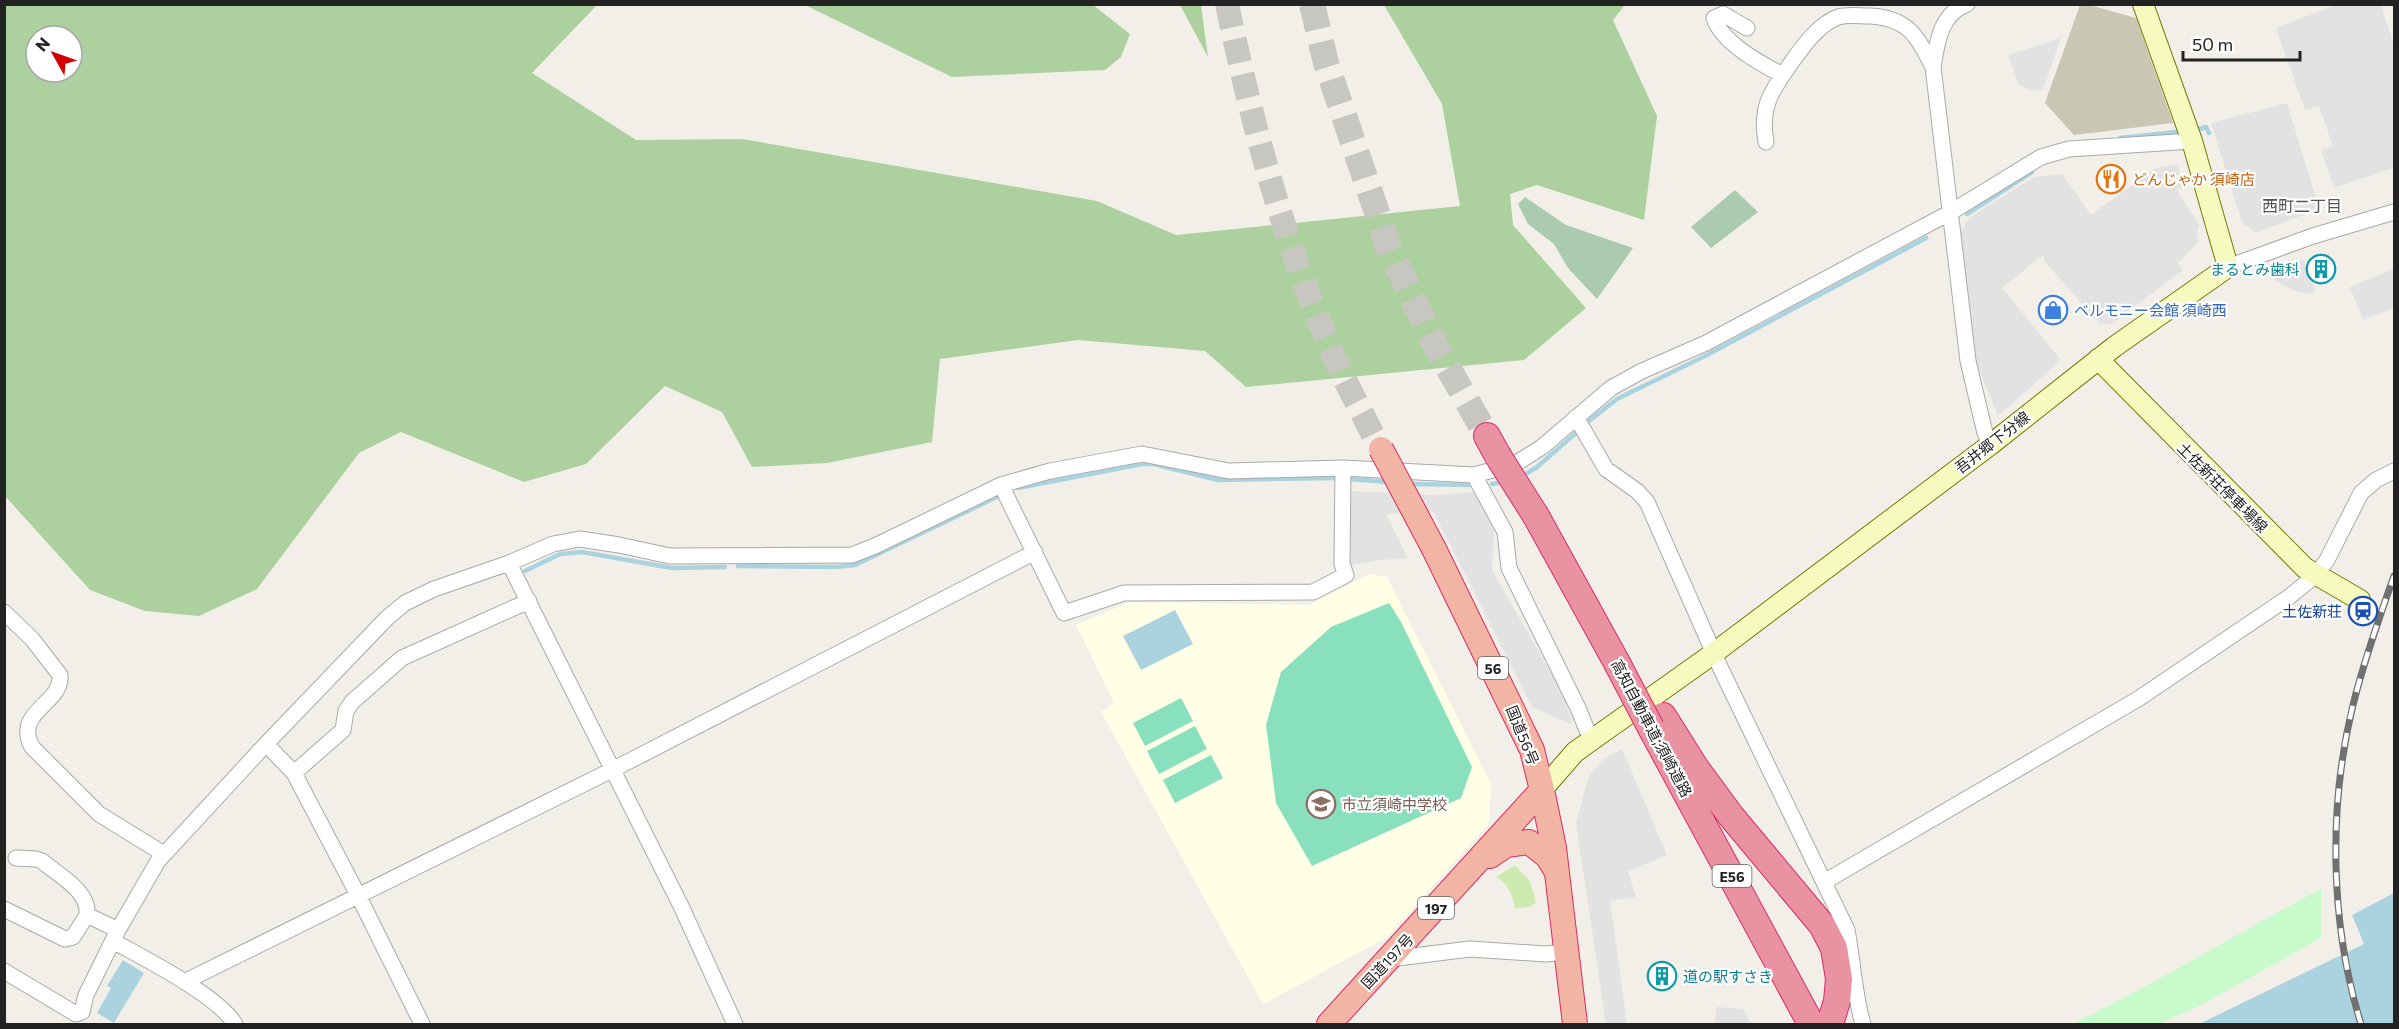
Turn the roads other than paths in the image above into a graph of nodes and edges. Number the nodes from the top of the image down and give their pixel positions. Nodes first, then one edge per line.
1 (1967, 4) edge
2 (2143, 4) edge
3 (1747, 28) dead end
4 (1933, 68) junction
5 (1782, 75) junction
6 (2192, 141) junction
7 (1766, 142) dead end
8 (1951, 212) junction
9 (2394, 212) edge
10 (2228, 267) junction
11 (2098, 359) junction
12 (1576, 417) junction
13 (1378, 444) tunnel mouth
14 (1990, 445) junction
15 (1493, 446) tunnel mouth
16 (1343, 468) junction
17 (2394, 471) edge
18 (1474, 475) junction
19 (1001, 485) junction
20 (1035, 552) junction
21 (509, 563) junction
22 (2316, 575) junction
23 (2360, 600) dead end
24 (529, 601) junction
25 (4, 612) edge
26 (1714, 653) junction
27 (1657, 722) junction
28 (1591, 740) junction
29 (266, 744) junction
30 (612, 770) junction
31 (294, 773) junction
32 (1542, 790) junction
33 (165, 854) junction
34 (16, 858) dead end
35 (1556, 870) junction
36 (1461, 881) junction
37 (1824, 882) junction
38 (359, 897) junction
39 (4, 909) edge
40 (87, 915) junction
41 (116, 936) junction
42 (1565, 952) junction
43 (1389, 958) junction
44 (4, 971) edge
45 (184, 982) junction
46 (235, 1024) edge
47 (422, 1024) edge
48 (735, 1024) edge
49 (1329, 1024) edge
50 (1575, 1024) edge
51 (1811, 1024) edge
52 (1830, 1024) edge
53 (1863, 1024) edge

1 - 4 street
2 - 6 main road
3 - 5 street
4 - 5 street
4 - 8 street
5 - 7 street
6 - 8 street
6 - 10 main road
8 - 12 street
8 - 14 street
9 - 10 street
10 - 11 main road, 吾井郷下分線
11 - 14 main road, 吾井郷下分線
11 - 22 main road, 土佐新荘停車場線
12 - 18 street
12 - 26 street
13 - 32 highway, 国道56号 / 56, bridge
14 - 26 main road, 吾井郷下分線
15 - 27 highway, bridge
16 - 18 street
16 - 19 street
16 - 20 street
17 - 22 street
18 - 28 street
19 - 20 street
19 - 21 street
20 - 30 street
21 - 24 street
21 - 29 street
22 - 23 main road, 土佐新荘停車場線
22 - 37 street
24 - 30 street
24 - 31 street
25 - 33 street
26 - 28 main road, 吾井郷下分線
26 - 37 street
27 - 51 highway, 高知自動車道;須崎道路 / E56
27 - 52 highway
28 - 32 main road, 吾井郷下分線
29 - 31 street
29 - 33 street
30 - 38 street
30 - 48 street
31 - 38 street
32 - 35 highway, 国道56号 / 56
32 - 36 highway, 国道197号 / 197
33 - 41 street
34 - 40 street
35 - 36 highway
35 - 42 highway, 国道56号 / 56
36 - 43 highway, 国道197号 / 197
37 - 53 street
38 - 45 street
38 - 47 street
39 - 40 street
40 - 41 street
41 - 44 street
41 - 45 street
42 - 43 street
42 - 50 highway, 国道56号 / 56
43 - 49 highway, 国道197号 / 197
45 - 46 street

